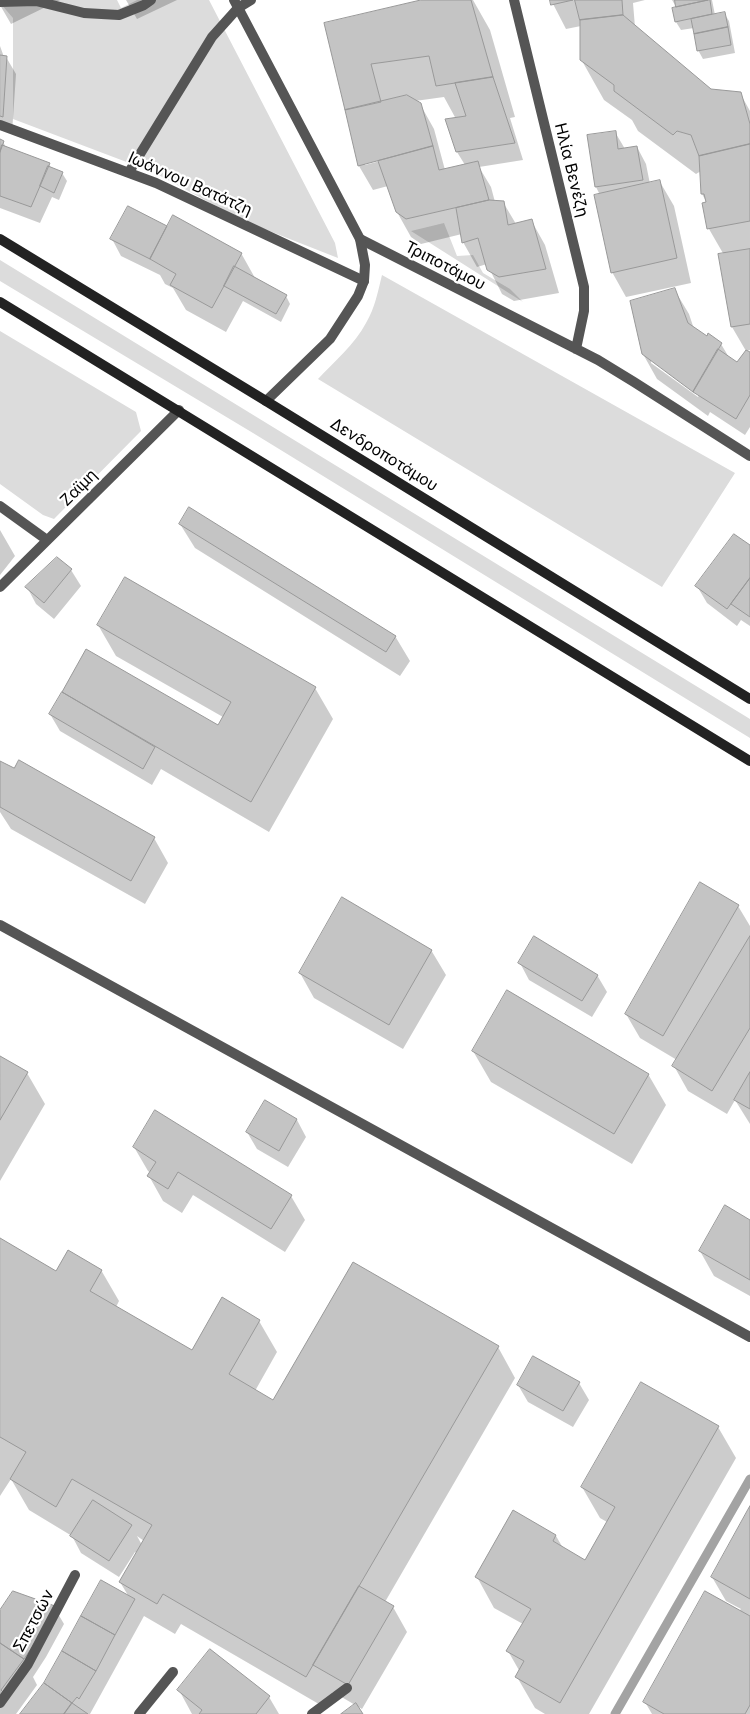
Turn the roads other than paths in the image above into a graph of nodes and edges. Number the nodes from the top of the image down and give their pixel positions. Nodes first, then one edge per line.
1 (151, 0) edge
2 (251, 0) edge
3 (514, 0) edge
4 (0, 2) edge
5 (236, 4) edge
6 (0, 125) edge
7 (129, 172) junction
8 (0, 239) edge
9 (360, 239) junction
10 (364, 280) junction
11 (0, 302) edge
12 (576, 349) junction
13 (266, 400) junction
14 (179, 410) junction
15 (750, 456) edge
16 (0, 506) edge
17 (47, 540) junction
18 (0, 587) edge
19 (750, 699) edge
20 (750, 761) edge
21 (0, 925) edge
22 (750, 1338) edge
23 (75, 1575) dead end
24 (173, 1672) dead end
25 (347, 1688) dead end
26 (0, 1703) edge
27 (139, 1714) edge
28 (312, 1714) edge

1 - 4 street
2 - 5 street
3 - 12 street, Ηλία Βενέζη
5 - 7 street
5 - 9 street
6 - 7 street, Ιωάννου Βατάτζη
7 - 10 street, Ιωάννου Βατάτζη
8 - 13 main road, Δενδροποτάμου
9 - 10 street
9 - 12 street, Τριποτάμου
10 - 13 street
11 - 14 main road
12 - 15 street, Τριποτάμου
13 - 19 main road, Δενδροποτάμου
14 - 17 street, Ζαϊμη
14 - 20 main road
16 - 17 street
17 - 18 street, Ζαϊμη
21 - 22 street
23 - 26 street, Σπετσών
24 - 27 street
25 - 28 street

